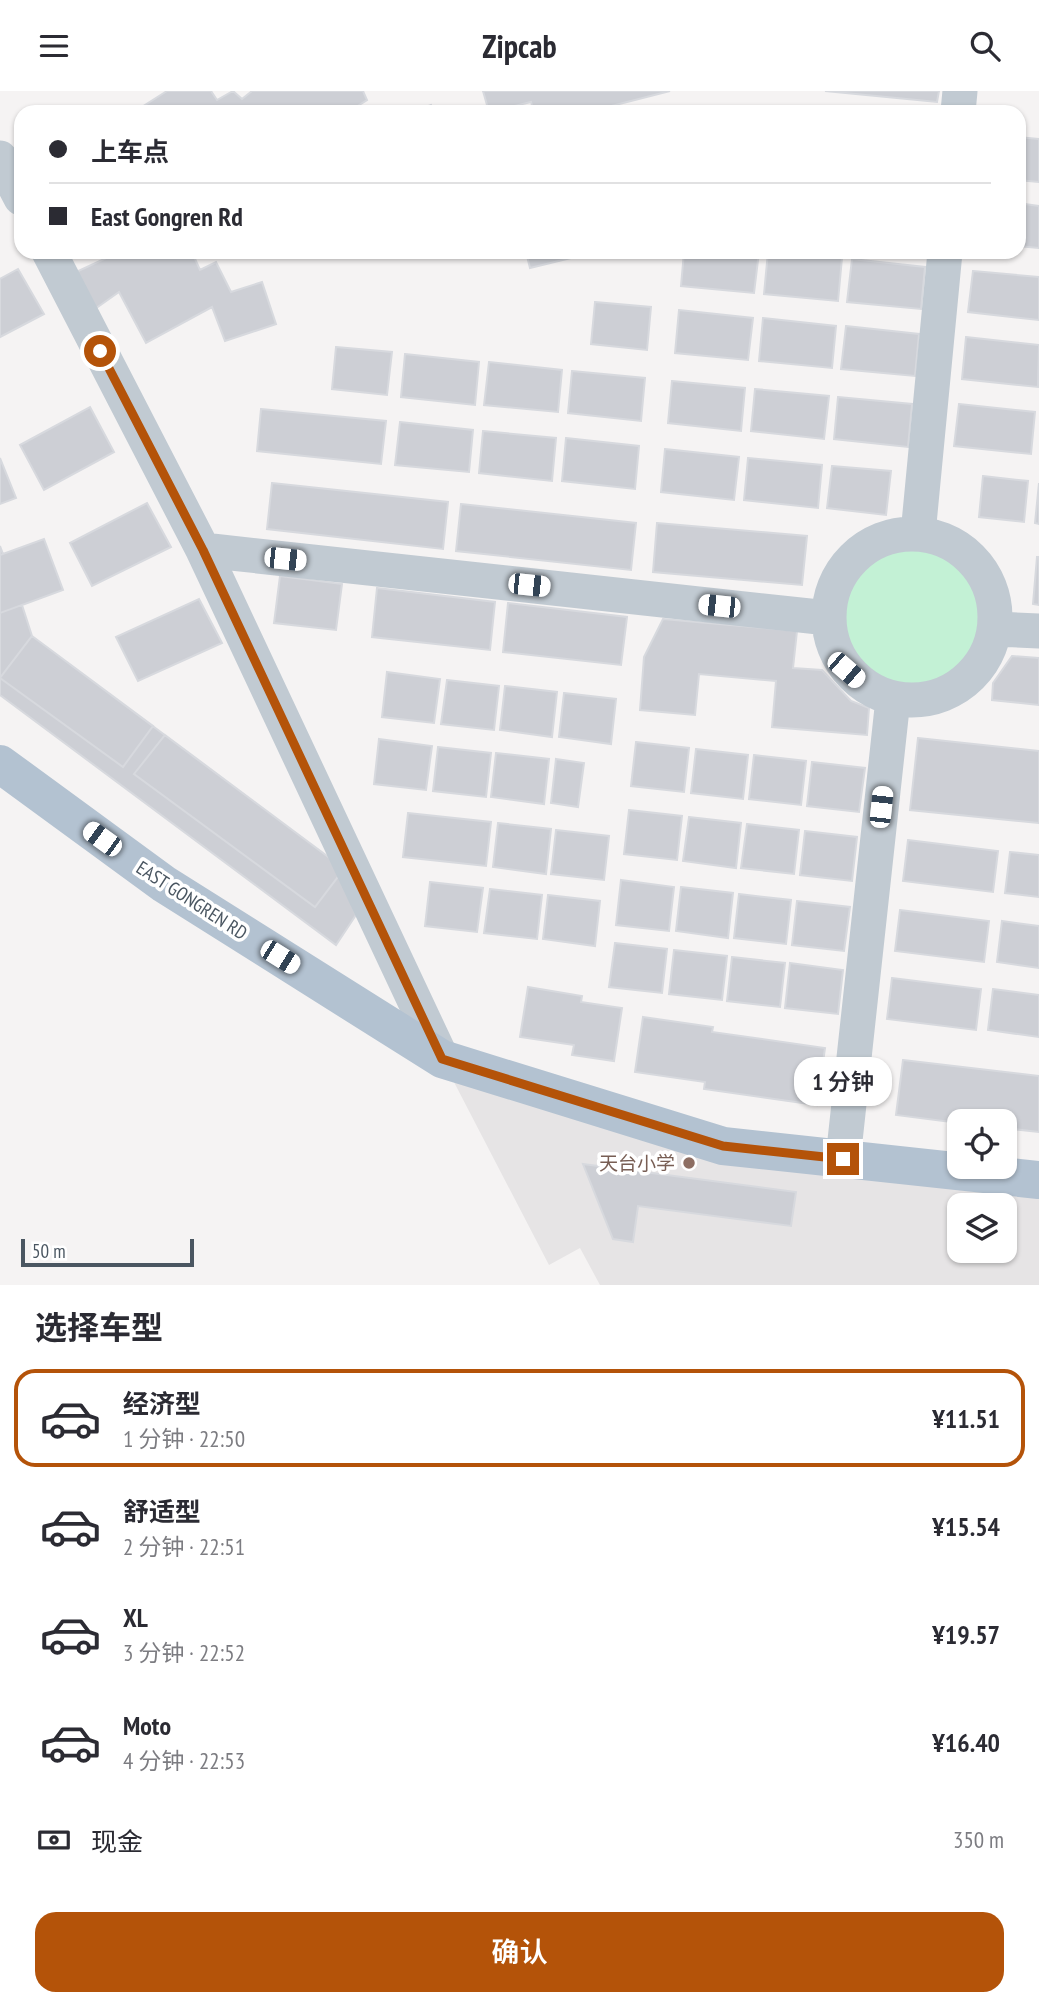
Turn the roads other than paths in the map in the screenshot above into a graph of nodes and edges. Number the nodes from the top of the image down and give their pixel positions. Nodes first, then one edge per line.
1 (0, 158) edge
2 (14, 185) edge
3 (53, 259) edge
4 (944, 259) edge
5 (918, 534) junction
6 (203, 550) junction
7 (828, 618) junction
8 (996, 629) junction
9 (1039, 631) edge
10 (893, 699) junction
11 (0, 764) edge
12 (442, 1059) junction
13 (843, 1159) junction
14 (1039, 1179) edge

1 - 2 street
3 - 6 street
4 - 5 street
5 - 7 street
5 - 8 street
6 - 7 street
6 - 12 street
7 - 10 street
8 - 9 street
8 - 10 street
10 - 13 street
11 - 12 main road, EAST GONGREN RD
12 - 13 main road, EAST GONGREN RD
13 - 14 main road, EAST GONGREN RD

